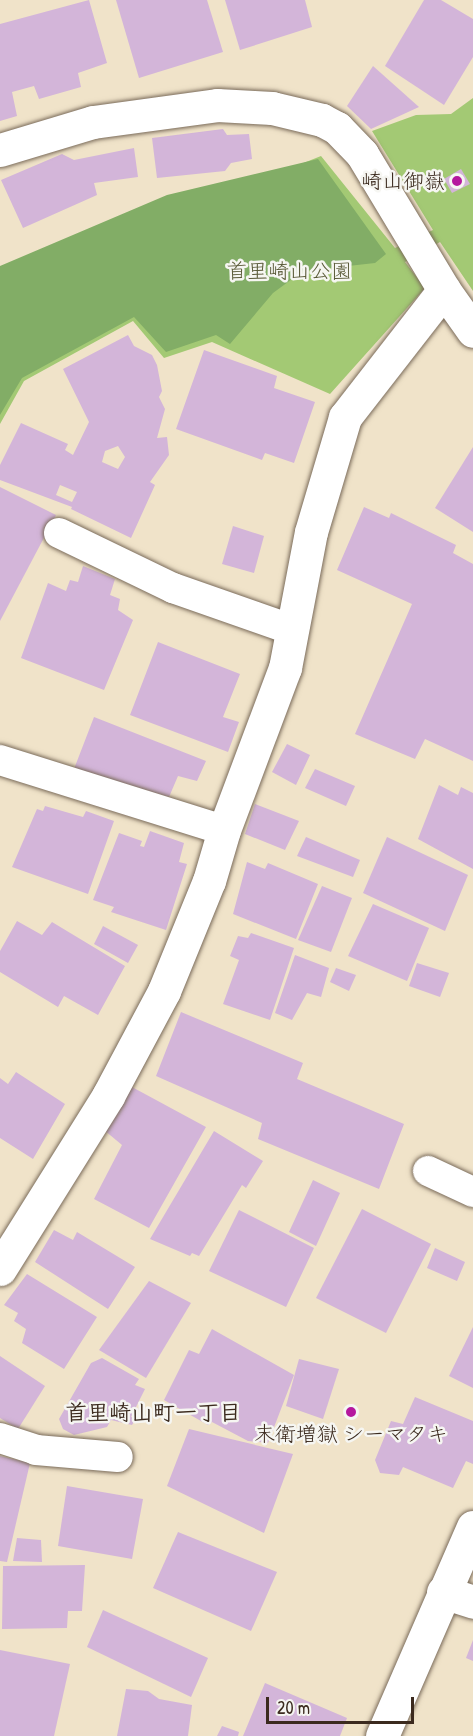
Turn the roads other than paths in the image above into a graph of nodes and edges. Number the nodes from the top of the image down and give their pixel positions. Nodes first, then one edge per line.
1 (0, 150) edge
2 (444, 290) junction
3 (473, 331) edge
4 (59, 533) dead end
5 (293, 630) junction
6 (0, 760) edge
7 (224, 830) junction
8 (428, 1171) dead end
9 (473, 1192) edge
10 (0, 1269) edge
11 (0, 1438) edge
12 (118, 1457) dead end
13 (473, 1527) edge
14 (458, 1597) edge
15 (382, 1736) edge

1 - 2 street
2 - 3 street
2 - 5 street
4 - 5 lane
5 - 7 street
6 - 7 lane
7 - 10 street
8 - 9 lane
11 - 12 lane
13 - 14 street
14 - 15 street

